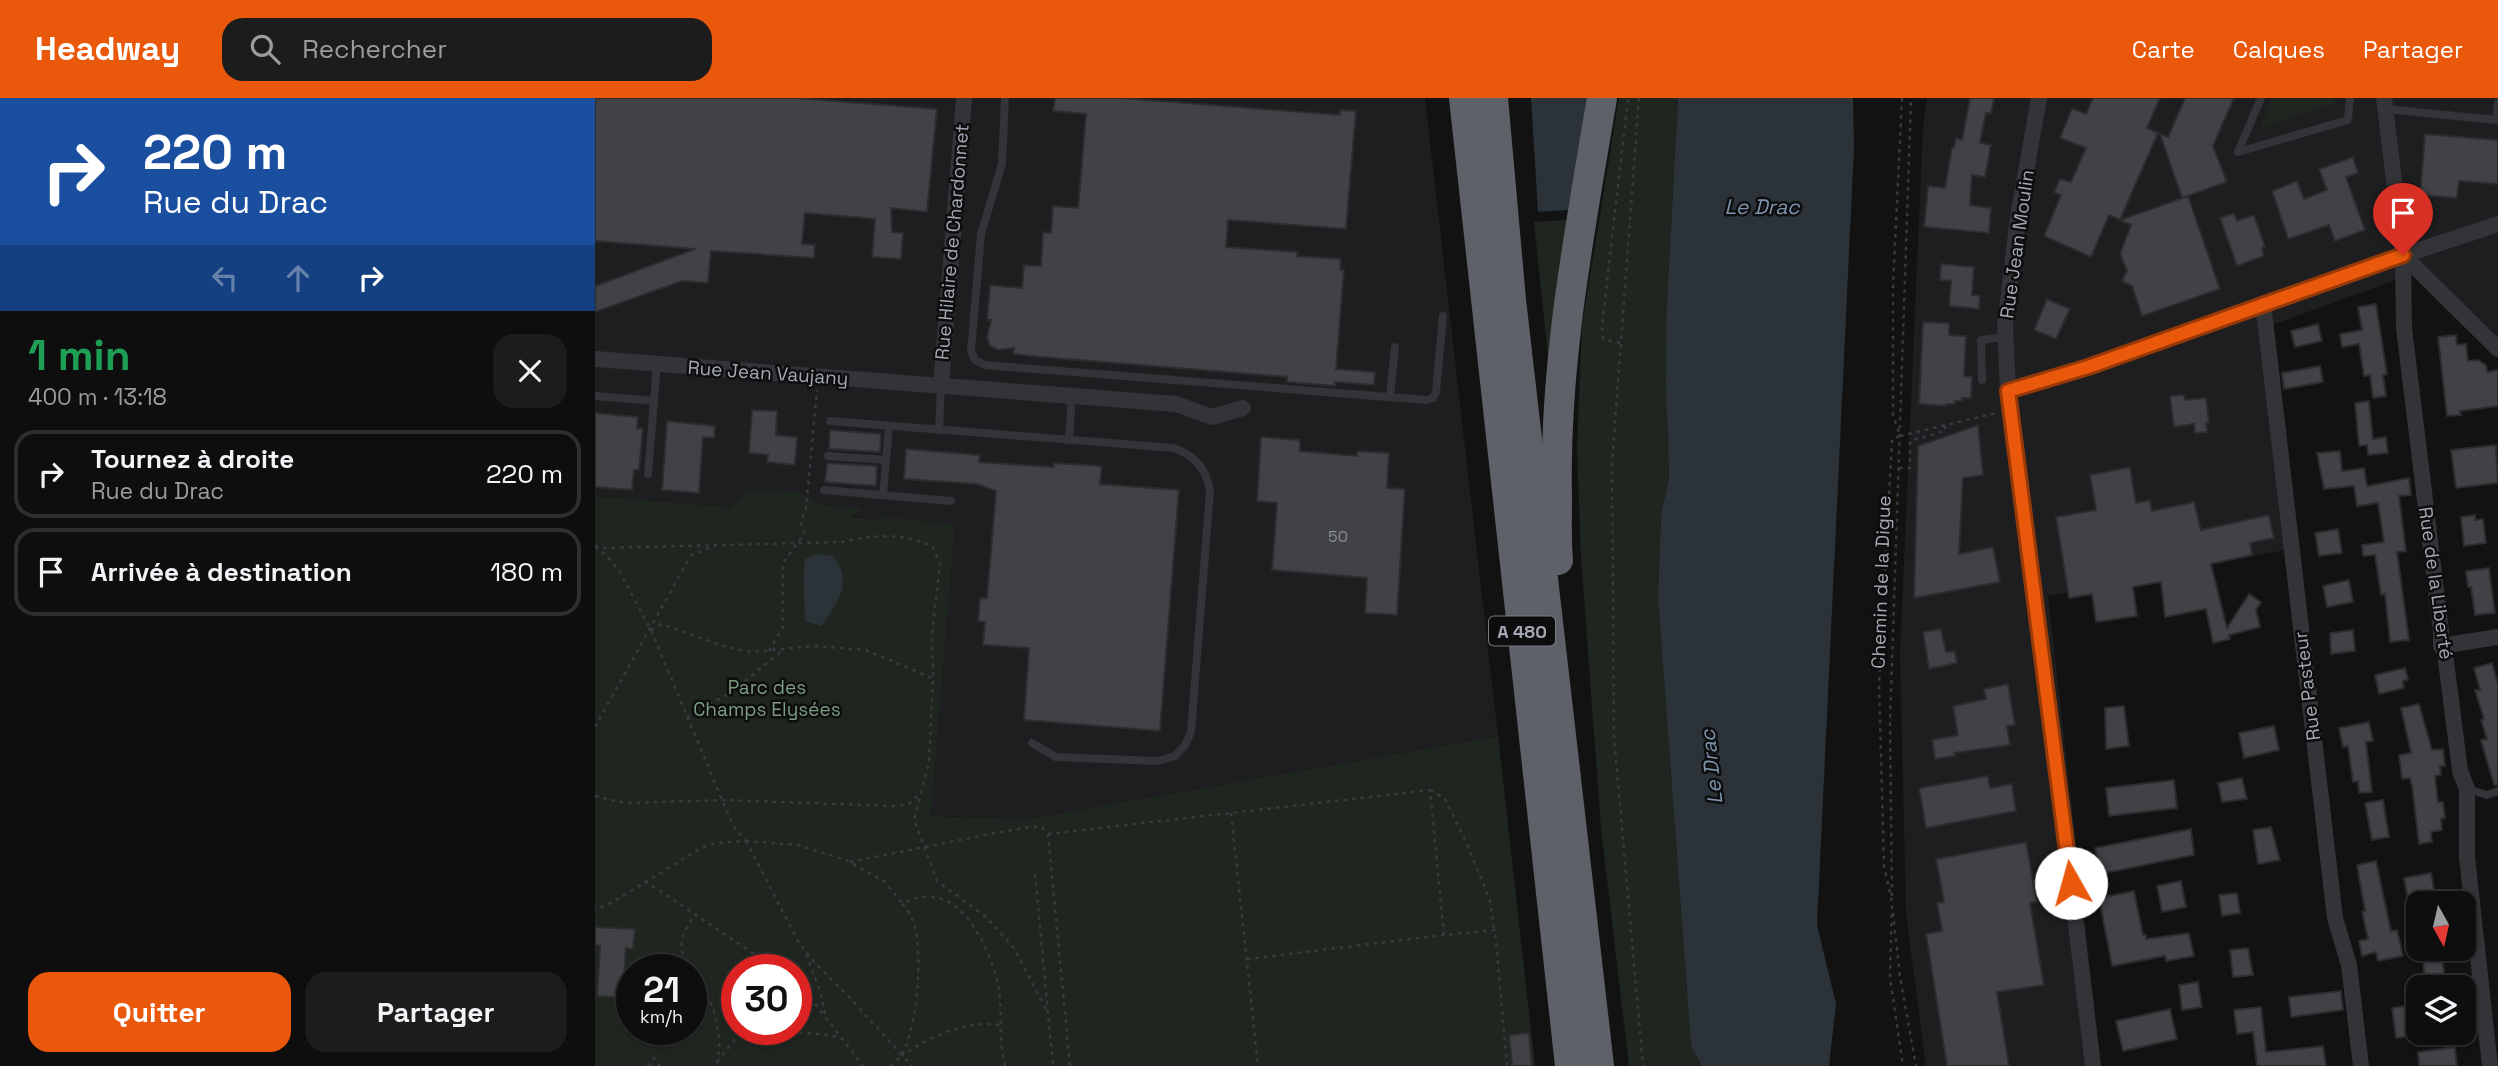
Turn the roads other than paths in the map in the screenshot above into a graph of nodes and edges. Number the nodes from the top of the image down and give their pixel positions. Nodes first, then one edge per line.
1 (964, 98) edge
2 (1006, 98) edge
3 (1448, 98) edge
4 (1464, 98) edge
5 (1602, 98) edge
6 (2039, 98) edge
7 (2260, 98) edge
8 (2350, 98) edge
9 (2498, 103) edge
10 (2384, 104) edge
11 (1495, 106) edge
12 (1474, 195) junction
13 (2498, 224) edge
14 (2403, 255) junction
15 (2263, 303) junction
16 (1443, 316) dead end
17 (2005, 337) junction
18 (1395, 347) dead end
19 (2498, 349) edge
20 (595, 359) edge
21 (657, 364) junction
22 (1982, 380) dead end
23 (941, 386) junction
24 (2008, 391) junction
25 (595, 396) edge
26 (1072, 396) junction
27 (1390, 397) junction
28 (654, 401) junction
29 (1244, 408) dead end
30 (830, 421) dead end
31 (889, 426) junction
32 (939, 430) junction
33 (1069, 440) junction
34 (828, 456) dead end
35 (886, 460) junction
36 (648, 474) dead end
37 (824, 490) dead end
38 (883, 495) junction
39 (951, 501) dead end
40 (2498, 638) edge
41 (2441, 646) junction
42 (1032, 743) dead end
43 (2467, 789) junction
44 (2498, 791) edge
45 (1574, 836) junction
46 (1570, 1066) edge
47 (1599, 1066) edge
48 (2092, 1066) edge
49 (2361, 1066) edge
50 (2490, 1066) edge

1 - 23 street, Rue Hilaire de Chardonnet
2 - 27 lane
3 - 12 highway
4 - 12 highway, A 480
5 - 45 highway
6 - 17 street, Rue Jean Moulin
7 - 8 lane
9 - 10 lane
10 - 14 street, Rue de la Liberté
11 - 45 highway, A 480
12 - 46 highway, A 480
13 - 14 street
14 - 15 street
14 - 19 street
14 - 41 street, Rue de la Liberté
15 - 24 street
15 - 49 street, Rue Pasteur
16 - 27 lane
17 - 22 lane
17 - 24 street, Rue Jean Moulin
18 - 27 lane
20 - 21 street, Rue Jean Vaujany
21 - 23 street, Rue Jean Vaujany
21 - 28 lane
23 - 26 street, Rue Jean Vaujany
23 - 32 lane
24 - 48 street, Rue Jean Moulin
25 - 28 lane
26 - 29 street, Rue Jean Vaujany
26 - 33 lane
28 - 36 lane
30 - 31 lane
31 - 32 lane
31 - 35 lane
32 - 33 lane
33 - 42 lane
34 - 35 lane
35 - 38 lane
37 - 38 lane
38 - 39 lane
40 - 41 street
41 - 43 street, Rue de la Liberté
43 - 44 lane
43 - 50 street, Rue de la Liberté
45 - 47 highway, A 480

